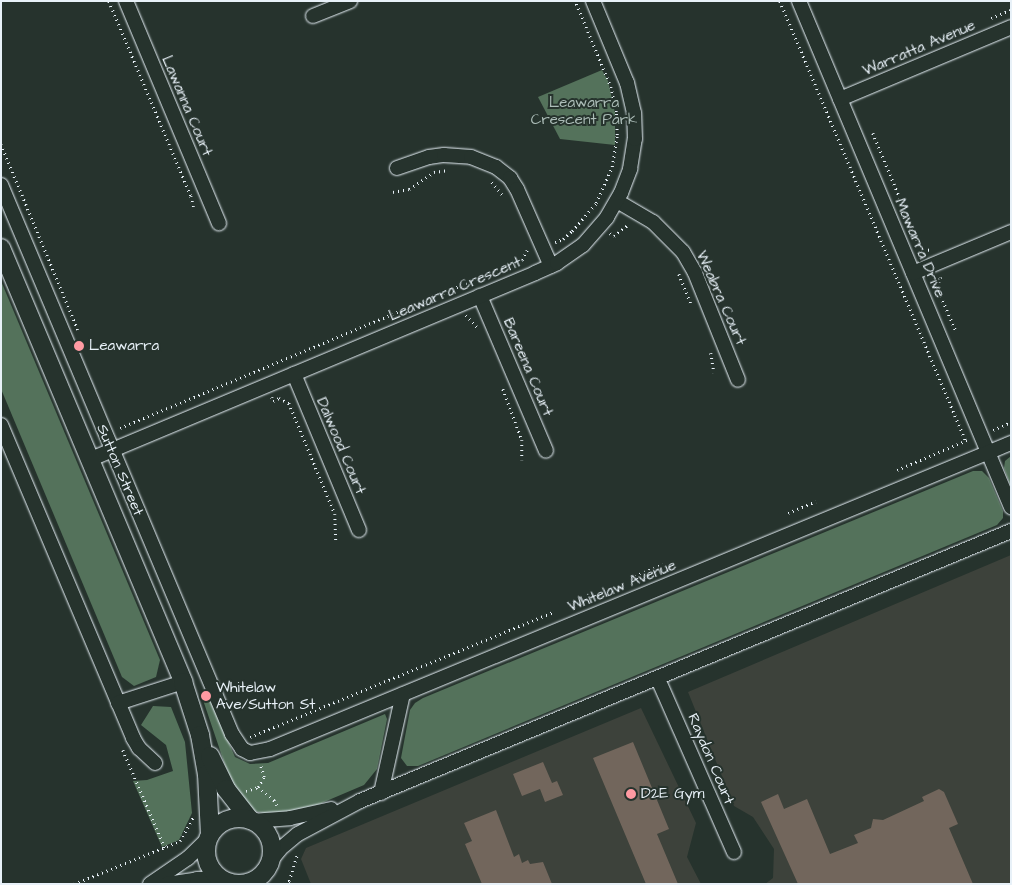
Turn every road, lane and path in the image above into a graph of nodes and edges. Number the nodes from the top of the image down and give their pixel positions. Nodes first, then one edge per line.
1 (109, 1) edge
2 (126, 1) edge
3 (350, 1) edge
4 (575, 1) edge
5 (593, 1) edge
6 (780, 1) edge
7 (799, 1) edge
8 (1011, 10) edge
9 (313, 16) dead end
10 (991, 18) dead end
11 (1011, 27) edge
12 (840, 99) junction
13 (873, 134) dead end
14 (1, 144) edge
15 (398, 168) dead end
16 (452, 170) dead end
17 (491, 181) dead end
18 (1, 185) edge
19 (393, 192) dead end
20 (506, 199) dead end
21 (617, 200) junction
22 (194, 207) dead end
23 (218, 223) dead end
24 (601, 225) junction
25 (637, 229) dead end
26 (1011, 232) edge
27 (524, 242) dead end
28 (542, 247) junction
29 (1, 248) edge
30 (936, 250) dead end
31 (526, 255) junction
32 (551, 266) junction
33 (678, 272) dead end
34 (913, 273) junction
35 (944, 275) dead end
36 (457, 288) junction
37 (480, 296) junction
38 (462, 304) junction
39 (693, 309) dead end
40 (956, 330) dead end
41 (79, 332) dead end
42 (480, 333) dead end
43 (711, 350) dead end
44 (260, 370) junction
45 (714, 373) dead end
46 (294, 374) junction
47 (738, 380) dead end
48 (501, 382) dead end
49 (267, 386) junction
50 (116, 420) dead end
51 (1, 425) edge
52 (1011, 443) edge
53 (112, 450) junction
54 (546, 451) dead end
55 (988, 453) junction
56 (91, 459) junction
57 (522, 460) dead end
58 (897, 470) dead end
59 (816, 501) dead end
60 (1011, 507) edge
61 (788, 513) dead end
62 (359, 530) dead end
63 (1011, 531) edge
64 (336, 540) dead end
65 (663, 564) dead end
66 (634, 576) dead end
67 (553, 612) dead end
68 (658, 679) junction
69 (183, 682) junction
70 (403, 694) junction
71 (118, 703) junction
72 (200, 735) junction
73 (250, 738) dead end
74 (246, 752) joint
75 (155, 763) dead end
76 (381, 793) junction
77 (360, 801) junction
78 (251, 821) junction
79 (209, 836) junction
80 (164, 848) dead end
81 (734, 852) dead end
82 (267, 872) edge
83 (225, 881) edge
84 (74, 884) edge
85 (150, 884) edge
86 (167, 884) edge

1 - 22 path
2 - 23 street, Lawanna Court
3 - 9 street
4 - 28 path
5 - 21 street, Leawarra Crescent
6 - 58 path
7 - 12 street, Mawarra Drive
8 - 10 path
11 - 12 street, Warratta Avenue
12 - 34 street, Mawarra Drive
13 - 30 path
14 - 41 path
15 - 28 street
16 - 19 path
17 - 20 path
18 - 53 street, Sutton Street
21 - 24 street, Leawarra Crescent
21 - 47 street, Weabra Court
24 - 25 path
24 - 32 street, Leawarra Crescent
26 - 34 street
27 - 31 path
28 - 31 path
28 - 32 street
29 - 56 main road, Sutton Street
31 - 36 path
32 - 37 street, Leawarra Crescent
33 - 39 path
34 - 55 street, Mawarra Drive
35 - 40 path
36 - 38 path
36 - 44 path
37 - 38 street, Leawarra Crescent
37 - 54 street, Bareena Court
38 - 42 path
38 - 46 street, Leawarra Crescent
43 - 45 path
44 - 49 path
44 - 50 path
46 - 49 street, Leawarra Crescent
46 - 62 street, Dalwood Court
48 - 57 path
49 - 53 street, Leawarra Crescent
49 - 64 path
51 - 71 street
52 - 55 street, Whitelaw Avenue
53 - 56 street, Leawarra Crescent
53 - 74 street, Sutton Street
55 - 60 street, Mawarra Drive
55 - 70 street, Whitelaw Avenue
56 - 69 main road, Sutton Street
59 - 61 path
63 - 68 street
65 - 66 path
67 - 73 path
68 - 76 street
68 - 81 street, Raydon Court
69 - 71 street
69 - 72 main road, Sutton Street
70 - 74 street, Whitelaw Avenue
70 - 76 street
71 - 75 street
72 - 78 main road, Sutton Street
72 - 79 main road, Sutton Street
76 - 77 street
77 - 78 street
77 - 82 street
78 - 79 main road
78 - 82 main road
79 - 83 main road
79 - 85 street
80 - 84 path
82 - 83 main road
83 - 86 street

